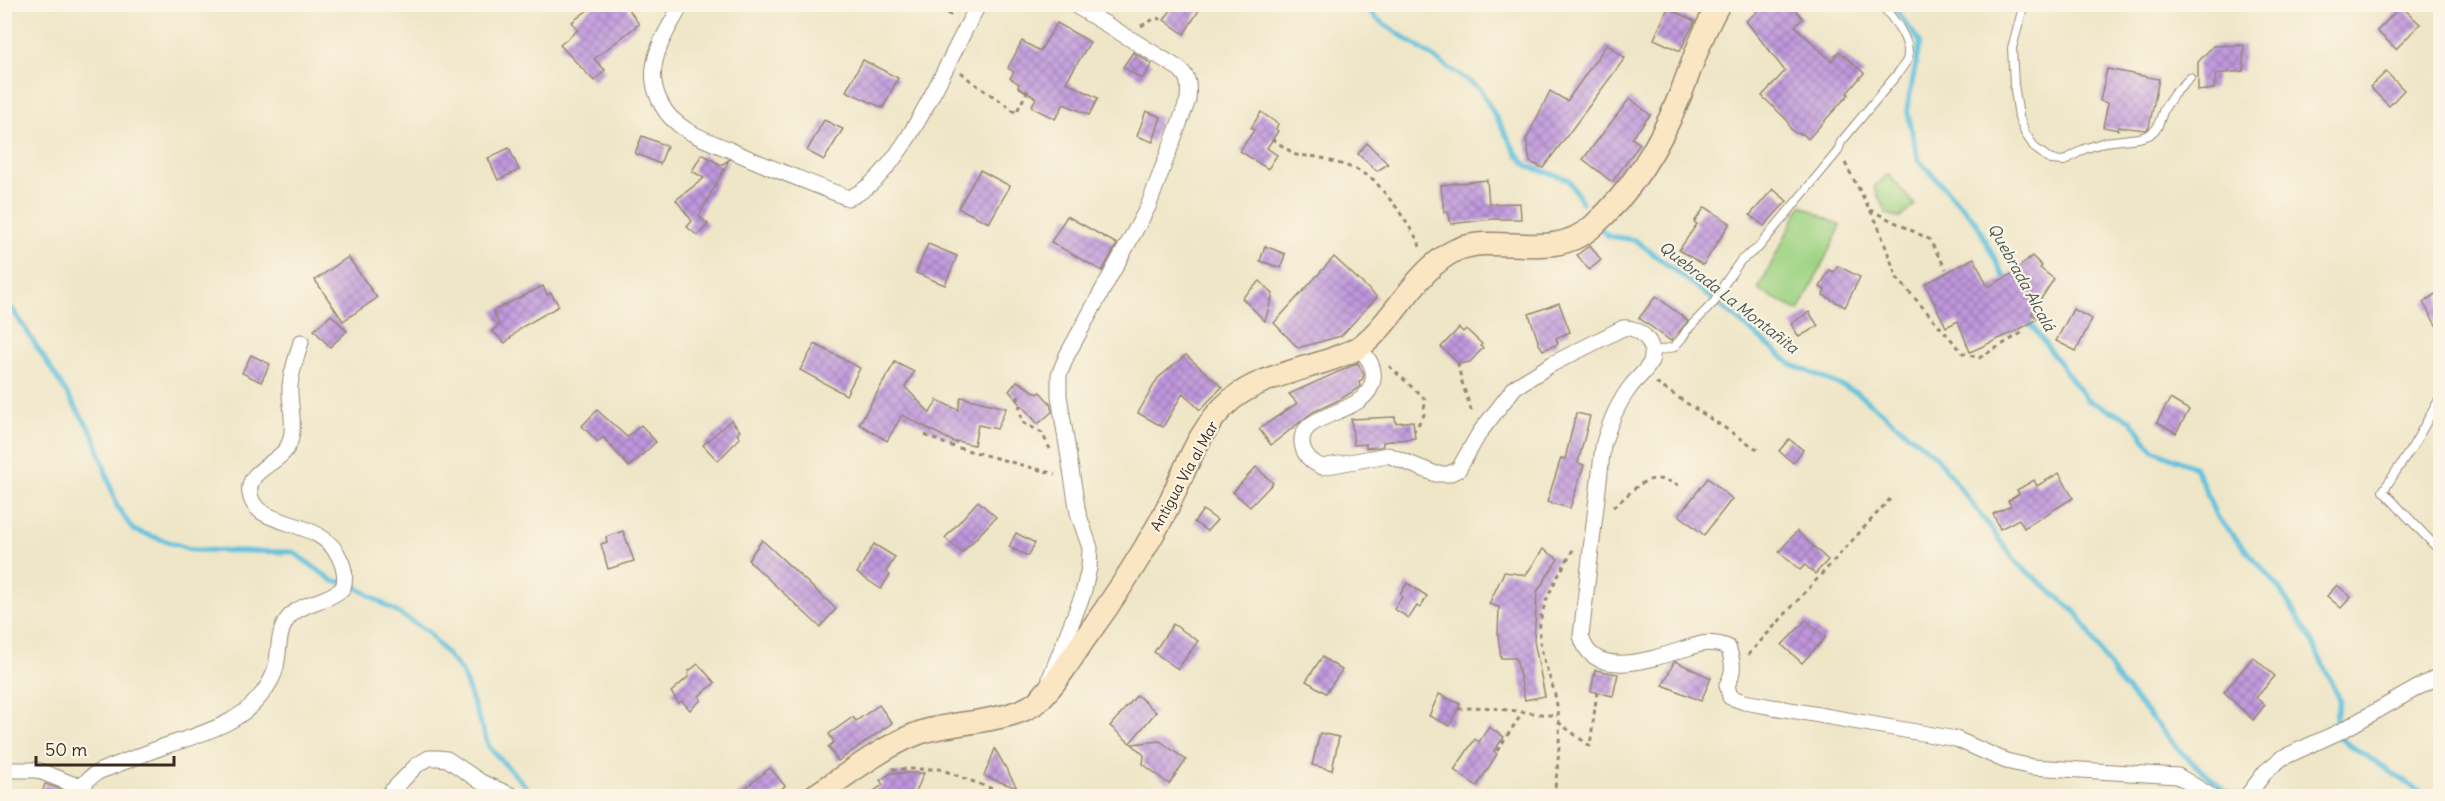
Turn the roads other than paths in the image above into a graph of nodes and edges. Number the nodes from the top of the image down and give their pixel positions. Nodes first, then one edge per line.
1 (682, 4) edge
2 (979, 4) edge
3 (1073, 4) edge
4 (1719, 4) edge
5 (1881, 4) edge
6 (2024, 4) edge
7 (2190, 78) dead end
8 (301, 342) dead end
9 (1653, 352) junction
10 (1364, 355) junction
11 (2440, 398) edge
12 (2440, 551) edge
13 (2440, 675) edge
14 (1042, 698) junction
15 (4, 770) edge
16 (86, 791) edge
17 (387, 796) edge
18 (513, 796) edge
19 (814, 796) edge
20 (2211, 796) edge
21 (2249, 796) edge

1 - 2 street
3 - 14 street
4 - 10 main road, Antigua Vía al Mar
5 - 9 lane
6 - 7 lane
8 - 16 street
9 - 10 street
9 - 20 street
10 - 14 main road, Antigua Vía al Mar
11 - 12 lane
13 - 21 street
14 - 19 main road, Antigua Vía al Mar
15 - 16 street
17 - 18 street

